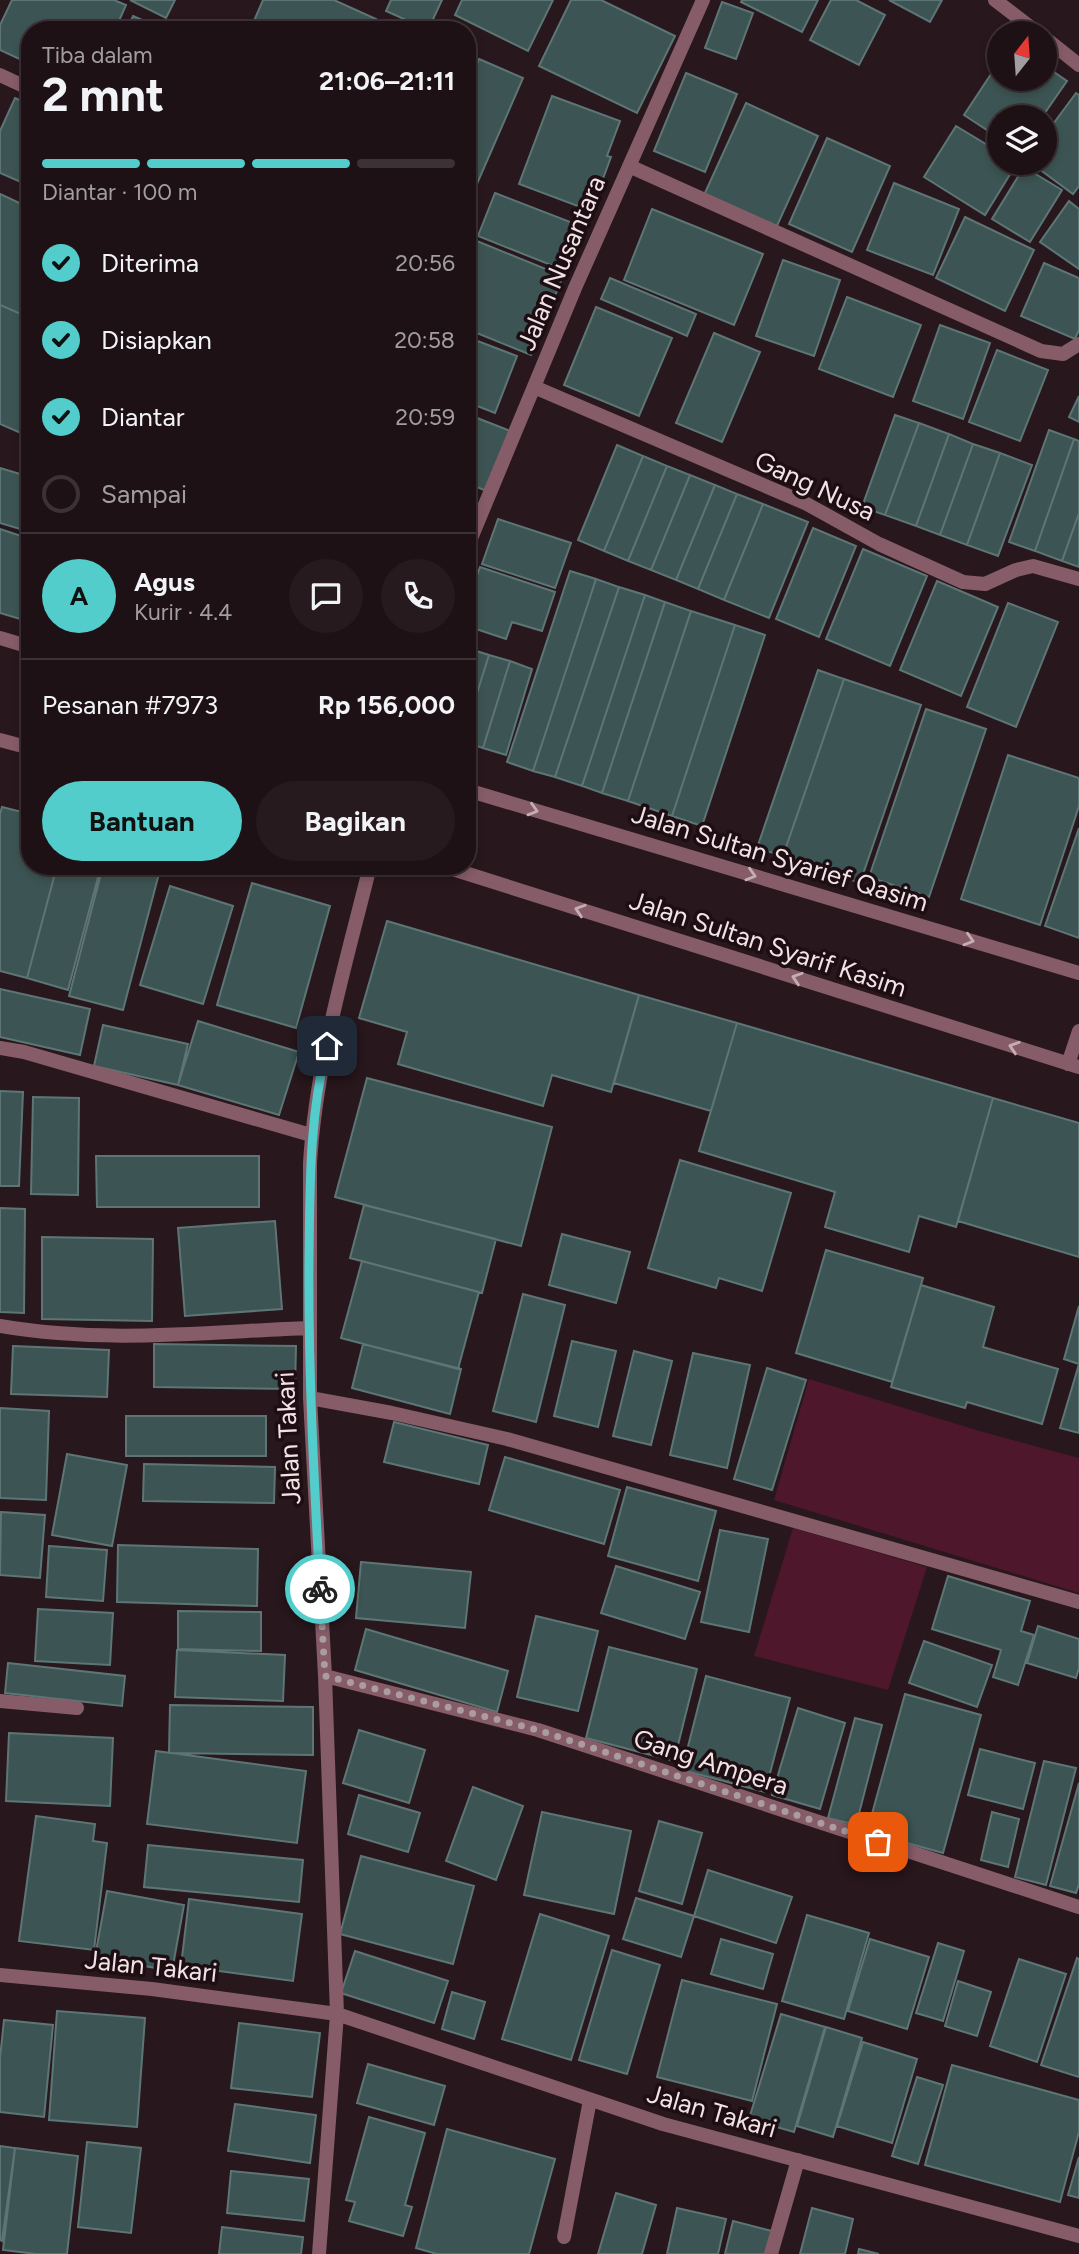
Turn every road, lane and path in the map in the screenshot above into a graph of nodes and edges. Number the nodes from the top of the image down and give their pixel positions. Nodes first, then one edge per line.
1 (703, 0) edge
2 (995, 0) edge
3 (1022, 21) edge
4 (1057, 48) edge
5 (1079, 65) edge
6 (0, 75) edge
7 (21, 85) edge
8 (629, 166) junction
9 (1079, 344) edge
10 (534, 387) junction
11 (476, 526) edge
12 (1079, 579) edge
13 (0, 638) edge
14 (21, 645) edge
15 (0, 740) edge
16 (21, 746) edge
17 (476, 793) edge
18 (368, 875) edge
19 (471, 875) edge
20 (1079, 973) edge
21 (1079, 1031) edge
22 (0, 1048) edge
23 (1074, 1066) edge
24 (311, 1135) junction
25 (0, 1326) edge
26 (308, 1328) junction
27 (310, 1398) junction
28 (1079, 1602) edge
29 (325, 1676) junction
30 (0, 1702) edge
31 (77, 1708) dead end
32 (1079, 1907) edge
33 (0, 1975) edge
34 (337, 2014) junction
35 (590, 2100) junction
36 (797, 2161) junction
37 (564, 2236) dead end
38 (1079, 2236) edge
39 (319, 2254) edge
40 (771, 2254) edge

1 - 8 street, Jalan Nusantara
2 - 3 street
4 - 5 street
6 - 7 street
8 - 9 street
8 - 10 street, Jalan Nusantara
10 - 11 street, Jalan Nusantara
10 - 12 street, Gang Nusa
13 - 14 street
15 - 16 street
17 -> 20 street, Jalan Sultan Syarief Qasim
18 - 24 street, Jalan Takari
23 -> 19 street, Jalan Sultan Syarif Kasim
21 - 23 street
22 - 24 street
24 - 26 street, Jalan Takari
25 - 26 street
26 - 27 street, Jalan Takari
27 - 28 street
27 - 29 street, Jalan Takari
29 - 32 street, Gang Ampera
29 - 34 street, Jalan Takari
30 - 31 street
33 - 34 street, Jalan Takari
34 - 35 street, Jalan Takari
34 - 39 street, Jalan Takari
35 - 36 street, Jalan Takari
35 - 37 street
36 - 38 street, Jalan Takari
36 - 40 street

